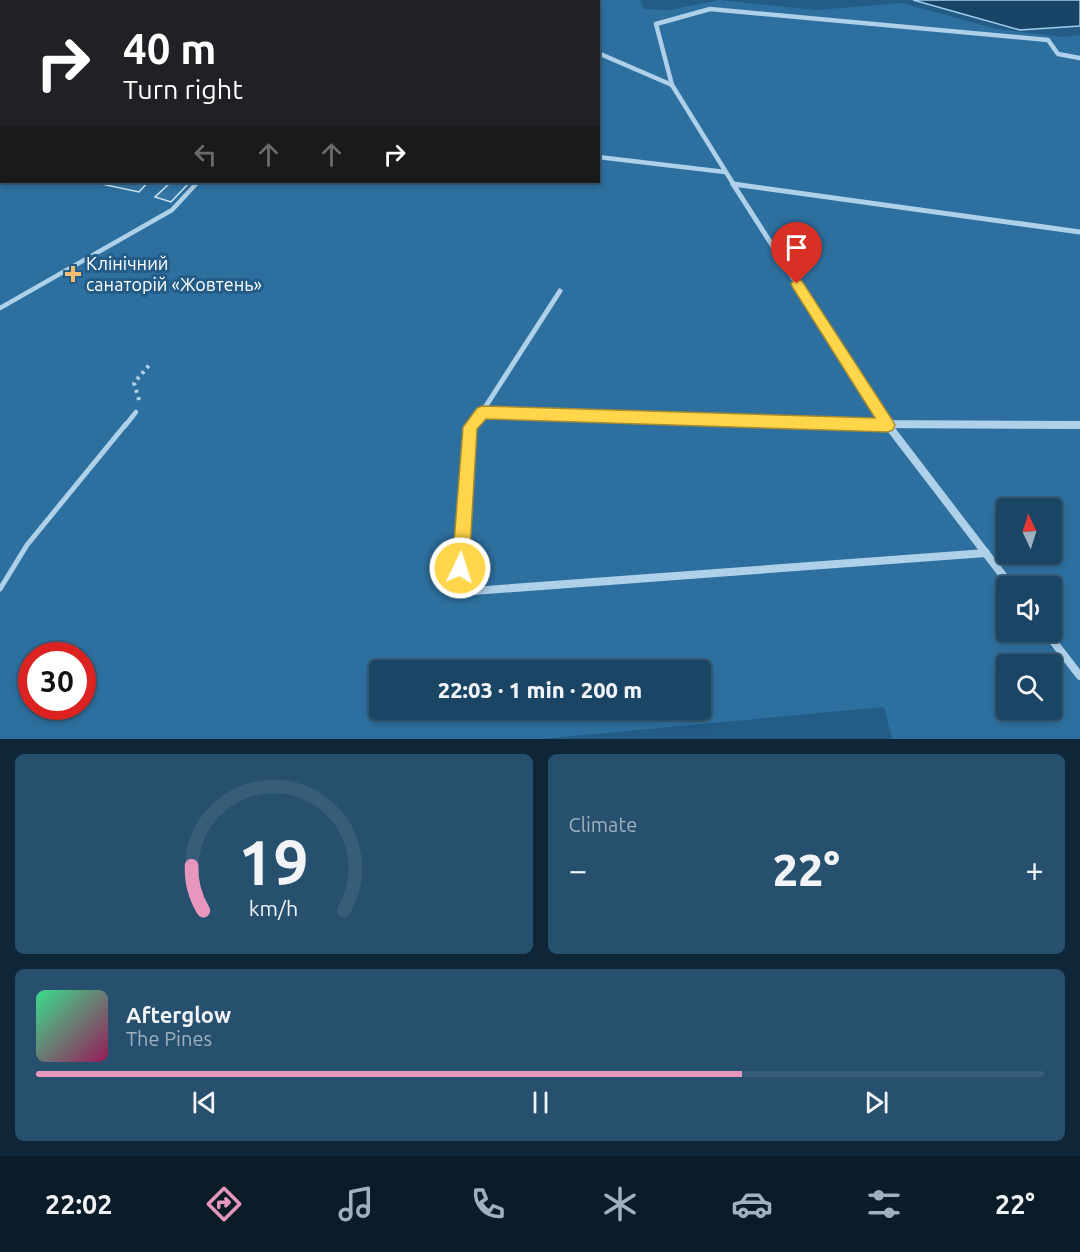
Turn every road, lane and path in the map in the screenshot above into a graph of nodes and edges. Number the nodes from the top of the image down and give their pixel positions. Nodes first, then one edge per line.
1 (600, 54) edge
2 (1080, 58) edge
3 (672, 85) junction
4 (600, 156) edge
5 (725, 172) junction
6 (196, 183) edge
7 (733, 183) junction
8 (1080, 232) edge
9 (560, 291) dead end
10 (0, 309) edge
11 (152, 363) dead end
12 (136, 412) joint
13 (482, 412) junction
14 (888, 425) junction
15 (1080, 425) edge
16 (986, 554) junction
17 (1003, 576) edge
18 (0, 590) edge
19 (1054, 642) edge
20 (1080, 676) edge

1 - 3 street
2 - 3 street
3 - 5 street
4 - 5 street
5 - 7 street
6 - 10 lane
7 - 8 street
7 - 14 street
9 - 13 street
11 - 12 path
12 - 18 lane
13 - 14 street
13 - 16 street
14 - 15 street
14 - 16 street
16 - 17 street
19 - 20 street

